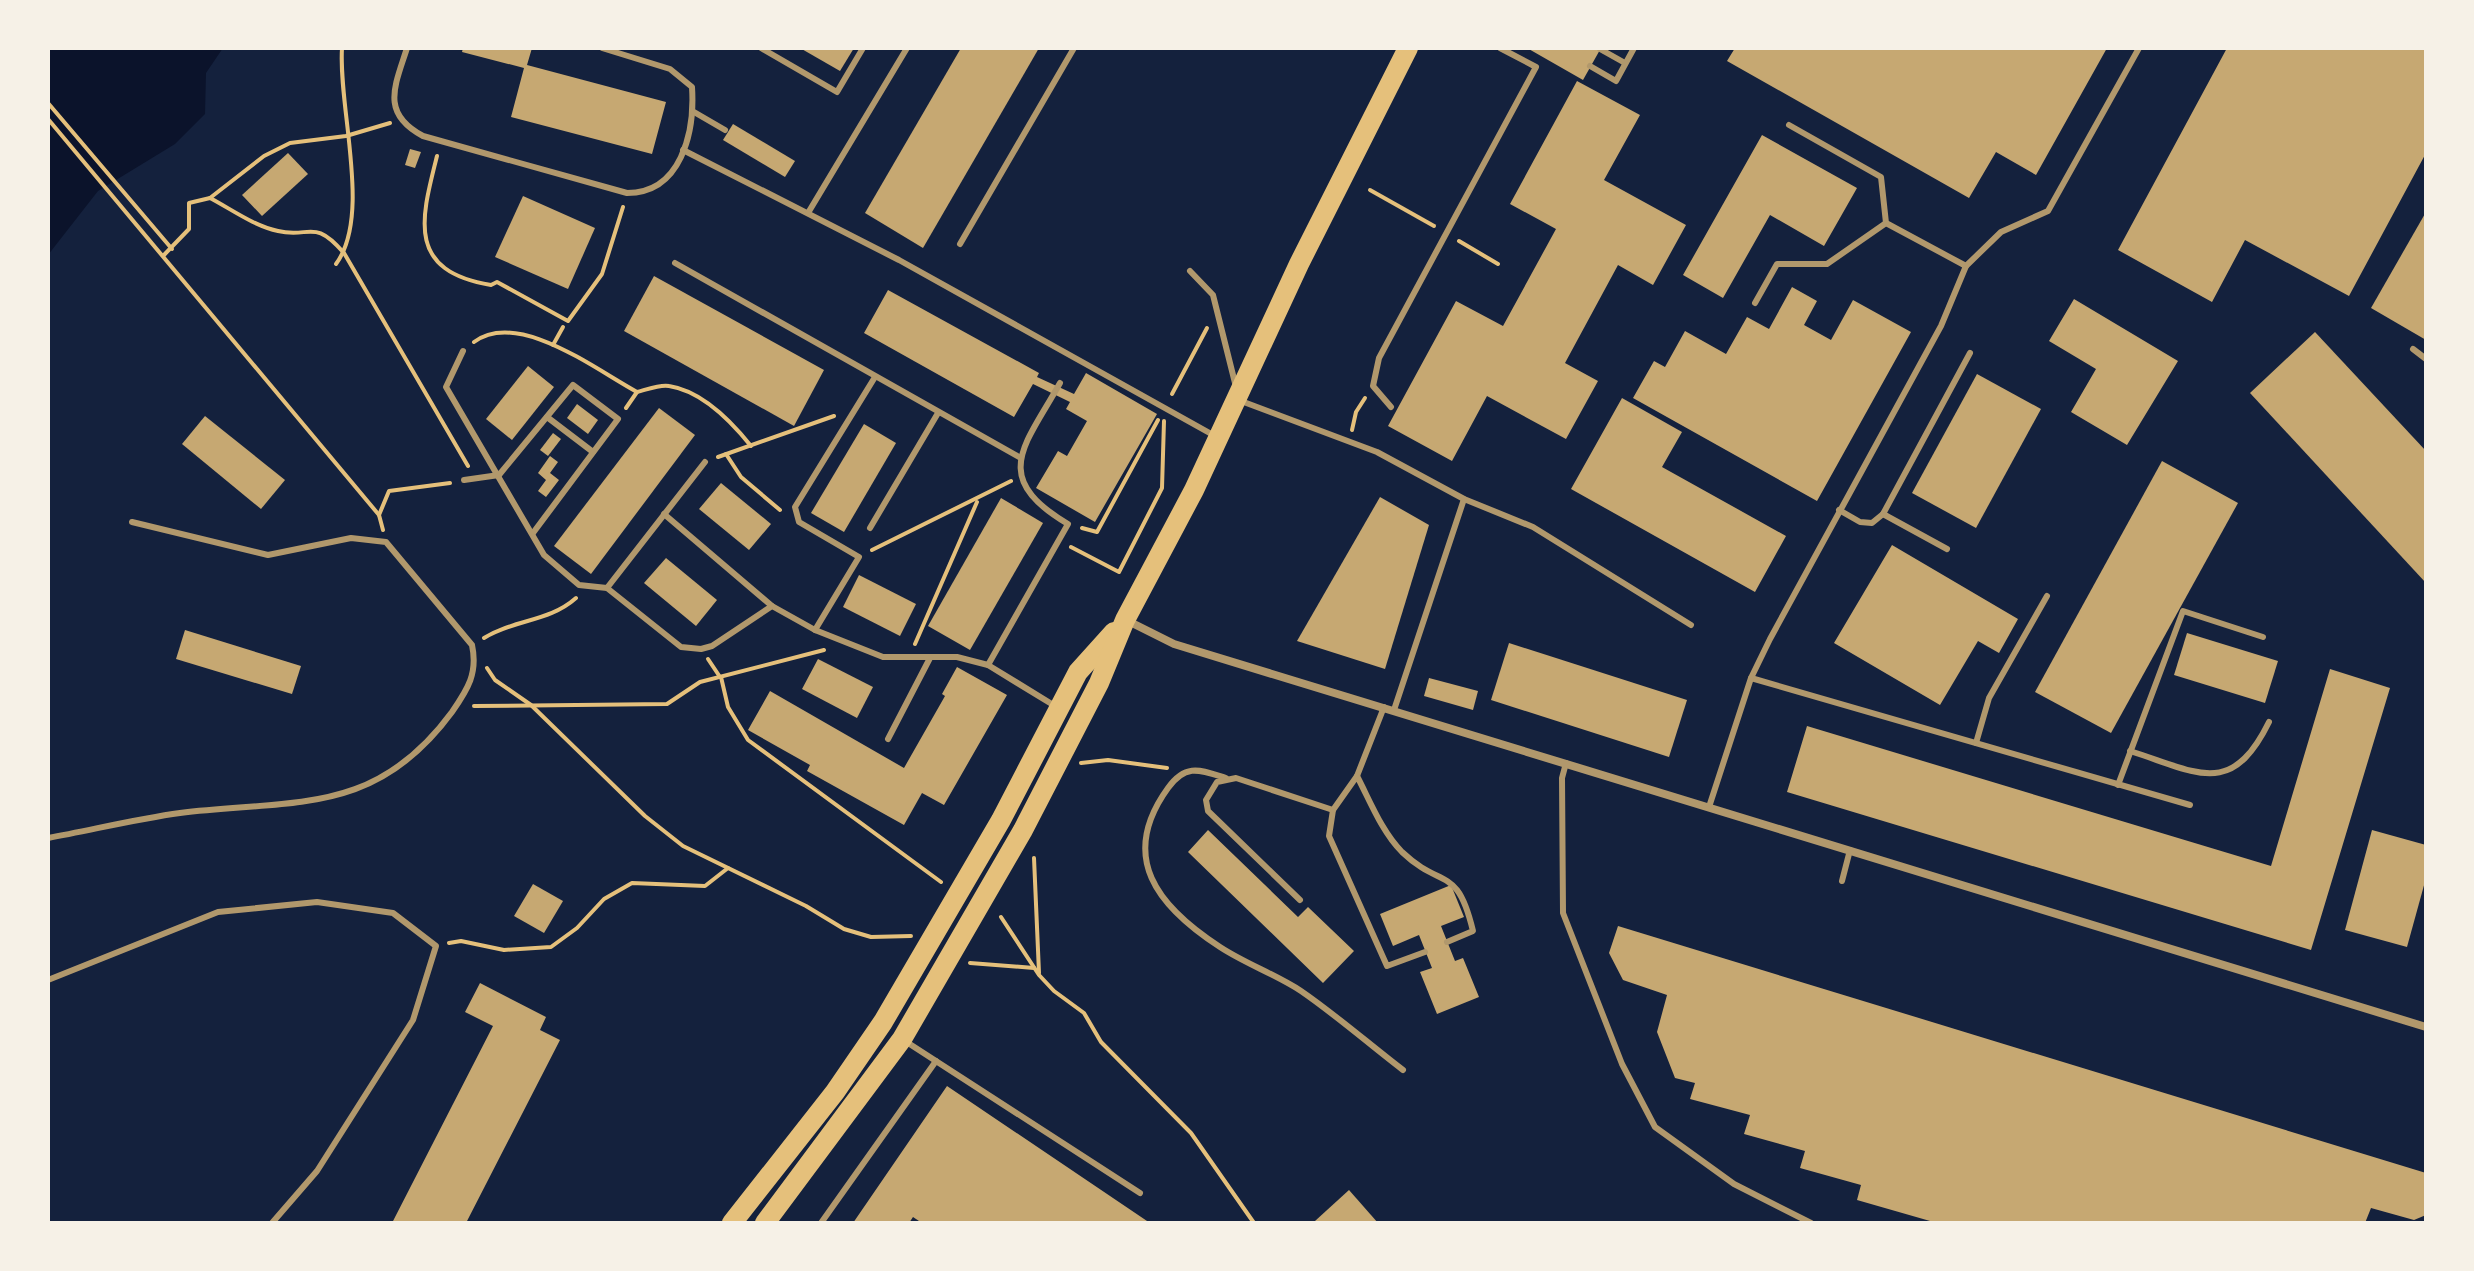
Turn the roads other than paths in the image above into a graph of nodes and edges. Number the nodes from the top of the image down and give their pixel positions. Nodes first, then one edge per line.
1 (407, 48) edge
2 (602, 48) edge
3 (761, 48) edge
4 (863, 48) edge
5 (907, 48) edge
6 (1074, 48) edge
7 (1408, 48) edge
8 (1500, 48) edge
9 (1634, 48) edge
10 (2139, 48) edge
11 (1600, 49) edge
12 (1625, 63) junction
13 (1590, 66) dead end
14 (694, 112) junction
15 (1789, 125) dead end
16 (725, 130) dead end
17 (683, 150) junction
18 (808, 213) junction
19 (1886, 223) junction
20 (960, 244) dead end
21 (675, 263) dead end
22 (1966, 266) junction
23 (1190, 271) dead end
24 (1755, 303) dead end
25 (2413, 349) dead end
26 (463, 351) road end
27 (1970, 353) dead end
28 (2426, 359) edge
29 (875, 377) junction
30 (1060, 383) dead end
31 (1238, 399) junction
32 (1391, 407) dead end
33 (938, 413) junction
34 (547, 417) junction
35 (1220, 438) junction
36 (593, 452) junction
37 (1019, 457) junction
38 (705, 462) road end
39 (499, 475) junction
40 (464, 480) dead end
41 (1464, 499) junction
42 (1839, 510) junction
43 (664, 514) junction
44 (1883, 514) junction
45 (132, 522) dead end
46 (870, 528) dead end
47 (533, 533) junction
48 (1947, 549) dead end
49 (607, 588) junction
50 (2047, 596) dead end
51 (772, 606) junction
52 (1125, 620) junction
53 (1691, 625) dead end
54 (815, 630) junction
55 (2263, 637) dead end
56 (930, 658) junction
57 (988, 665) junction
58 (1751, 678) junction
59 (1058, 707) junction
60 (1384, 707) junction
61 (1394, 710) junction
62 (2269, 722) dead end
63 (888, 739) dead end
64 (1976, 743) junction
65 (2130, 751) junction
66 (1566, 763) junction
67 (1357, 776) junction
68 (1226, 778) junction
69 (2118, 785) junction
70 (2190, 805) dead end
71 (1709, 807) junction
72 (1333, 810) junction
73 (48, 838) edge
74 (1850, 850) junction
75 (1842, 881) dead end
76 (1300, 900) dead end
77 (1447, 942) dead end
78 (1425, 952) dead end
79 (48, 980) edge
80 (2426, 1027) edge
81 (902, 1039) junction
82 (936, 1061) junction
83 (1403, 1070) dead end
84 (1140, 1193) dead end
85 (272, 1223) edge
86 (732, 1223) edge
87 (765, 1223) edge
88 (821, 1223) edge
89 (1811, 1223) edge

1 - 17 lane
2 - 14 lane
3 - 4 lane
5 - 18 lane
6 - 20 lane
7 - 31 main road
8 - 32 lane
9 - 12 lane
10 - 22 lane
11 - 12 lane
12 - 13 lane
14 - 16 lane
14 - 17 lane
15 - 19 lane
17 - 18 lane
18 - 35 lane
19 - 22 lane
19 - 24 lane
21 - 29 lane
22 - 42 lane
23 - 31 lane
25 - 28 lane
26 - 39 lane
27 - 44 lane
29 - 33 lane
29 - 54 lane
30 - 37 lane
31 - 35 main road
31 - 41 lane
33 - 37 lane
33 - 46 lane
34 - 36 lane
34 - 36 lane
34 - 39 lane
35 - 52 main road
36 - 47 lane
37 - 57 lane
38 - 43 lane
39 - 40 lane
39 - 47 lane
41 - 53 lane
41 - 61 lane
42 - 44 lane
42 - 58 lane
43 - 49 lane
43 - 51 lane
44 - 48 lane
45 - 73 lane
47 - 49 lane
49 - 51 lane
50 - 64 lane
51 - 54 lane
52 - 59 main road
52 - 60 street
52 - 81 main road
54 - 56 lane
55 - 65 lane
56 - 57 lane
56 - 63 lane
57 - 59 lane
58 - 64 lane
58 - 71 lane
59 - 86 main road
60 - 61 street
60 - 67 lane
61 - 66 street
62 - 65 lane
64 - 69 lane
65 - 69 lane
66 - 71 street
66 - 89 lane
67 - 72 lane
67 - 77 lane
68 - 72 lane
68 - 76 lane
68 - 83 lane
69 - 70 lane
71 - 74 street
72 - 78 lane
74 - 75 lane
74 - 80 street
79 - 85 lane
81 - 82 lane
81 - 87 main road
82 - 84 lane
82 - 88 lane

